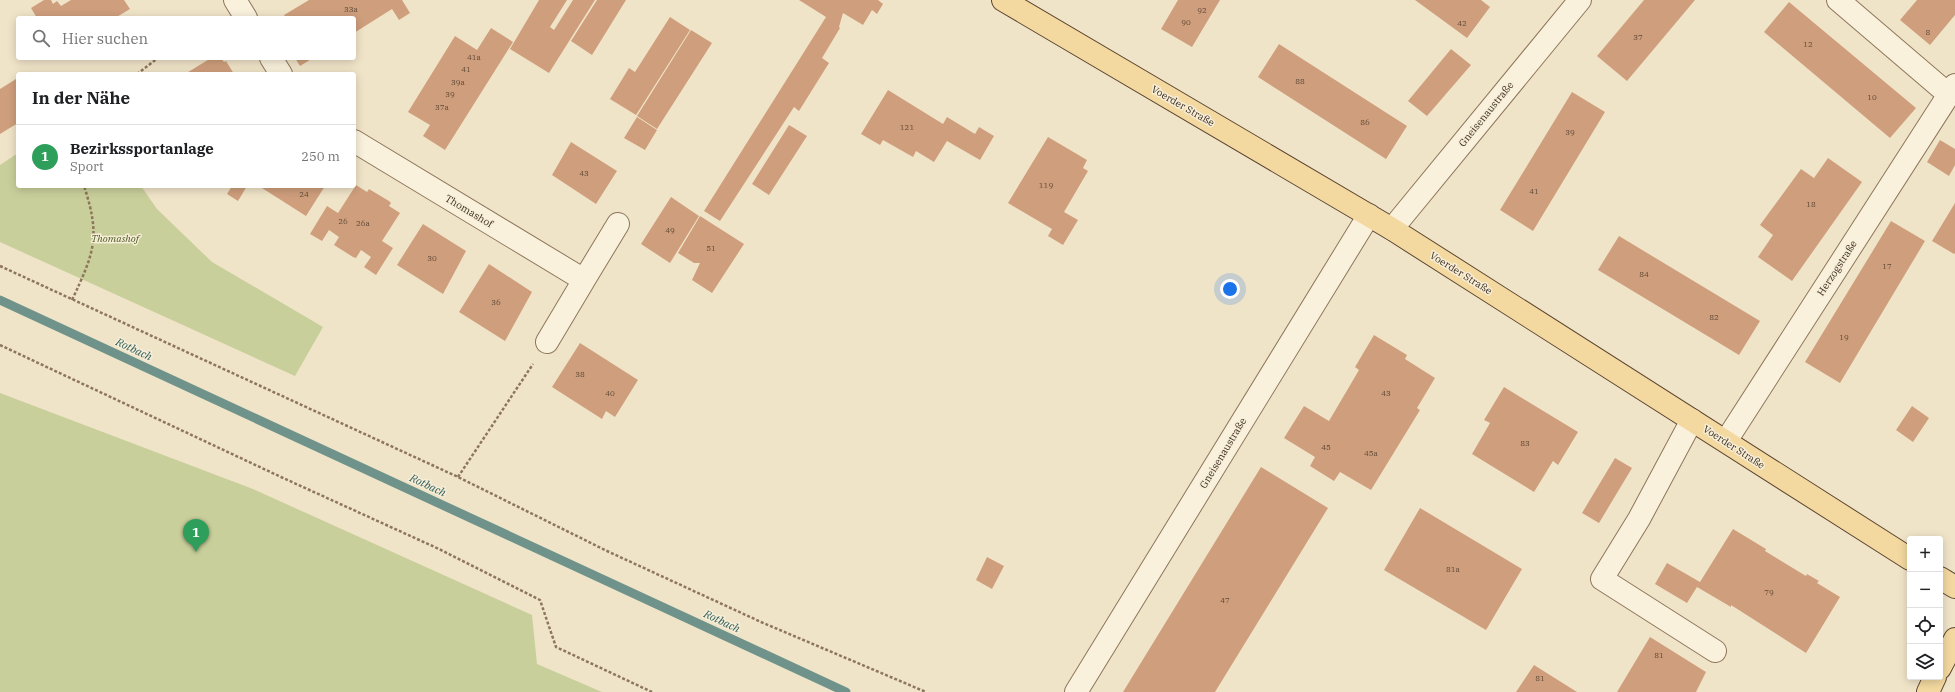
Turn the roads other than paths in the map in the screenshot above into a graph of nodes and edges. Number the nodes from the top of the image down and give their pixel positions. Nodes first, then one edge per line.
1 (235, 0) edge
2 (1004, 0) edge
3 (1580, 0) edge
4 (1838, 0) edge
5 (245, 16) edge
6 (272, 60) edge
7 (280, 72) edge
8 (1952, 89) edge
9 (356, 142) edge
10 (1369, 215) junction
11 (618, 224) dead end
12 (1392, 229) junction
13 (584, 280) junction
14 (547, 342) road end
15 (1692, 420) junction
16 (1726, 441) junction
17 (1907, 557) edge
18 (1943, 580) edge
19 (1955, 587) edge
20 (1955, 639) edge
21 (1715, 651) dead end
22 (1943, 662) edge
23 (1934, 680) edge
24 (1076, 692) edge
25 (1928, 692) edge

1 - 5 street
2 - 10 main road, Voerder Straße
3 - 12 street, Gneisenaustraße
4 - 8 street, Herzogstraße
6 - 7 street
8 - 16 street, Herzogstraße
9 - 13 street, Thomashof
10 - 12 main road, Voerder Straße
10 - 24 street, Gneisenaustraße
11 - 13 street
12 - 15 main road, Voerder Straße
13 - 14 street
15 - 16 main road, Voerder Straße
15 - 21 street
16 - 17 main road, Voerder Straße
18 - 19 main road
20 - 22 main road
23 - 25 main road

